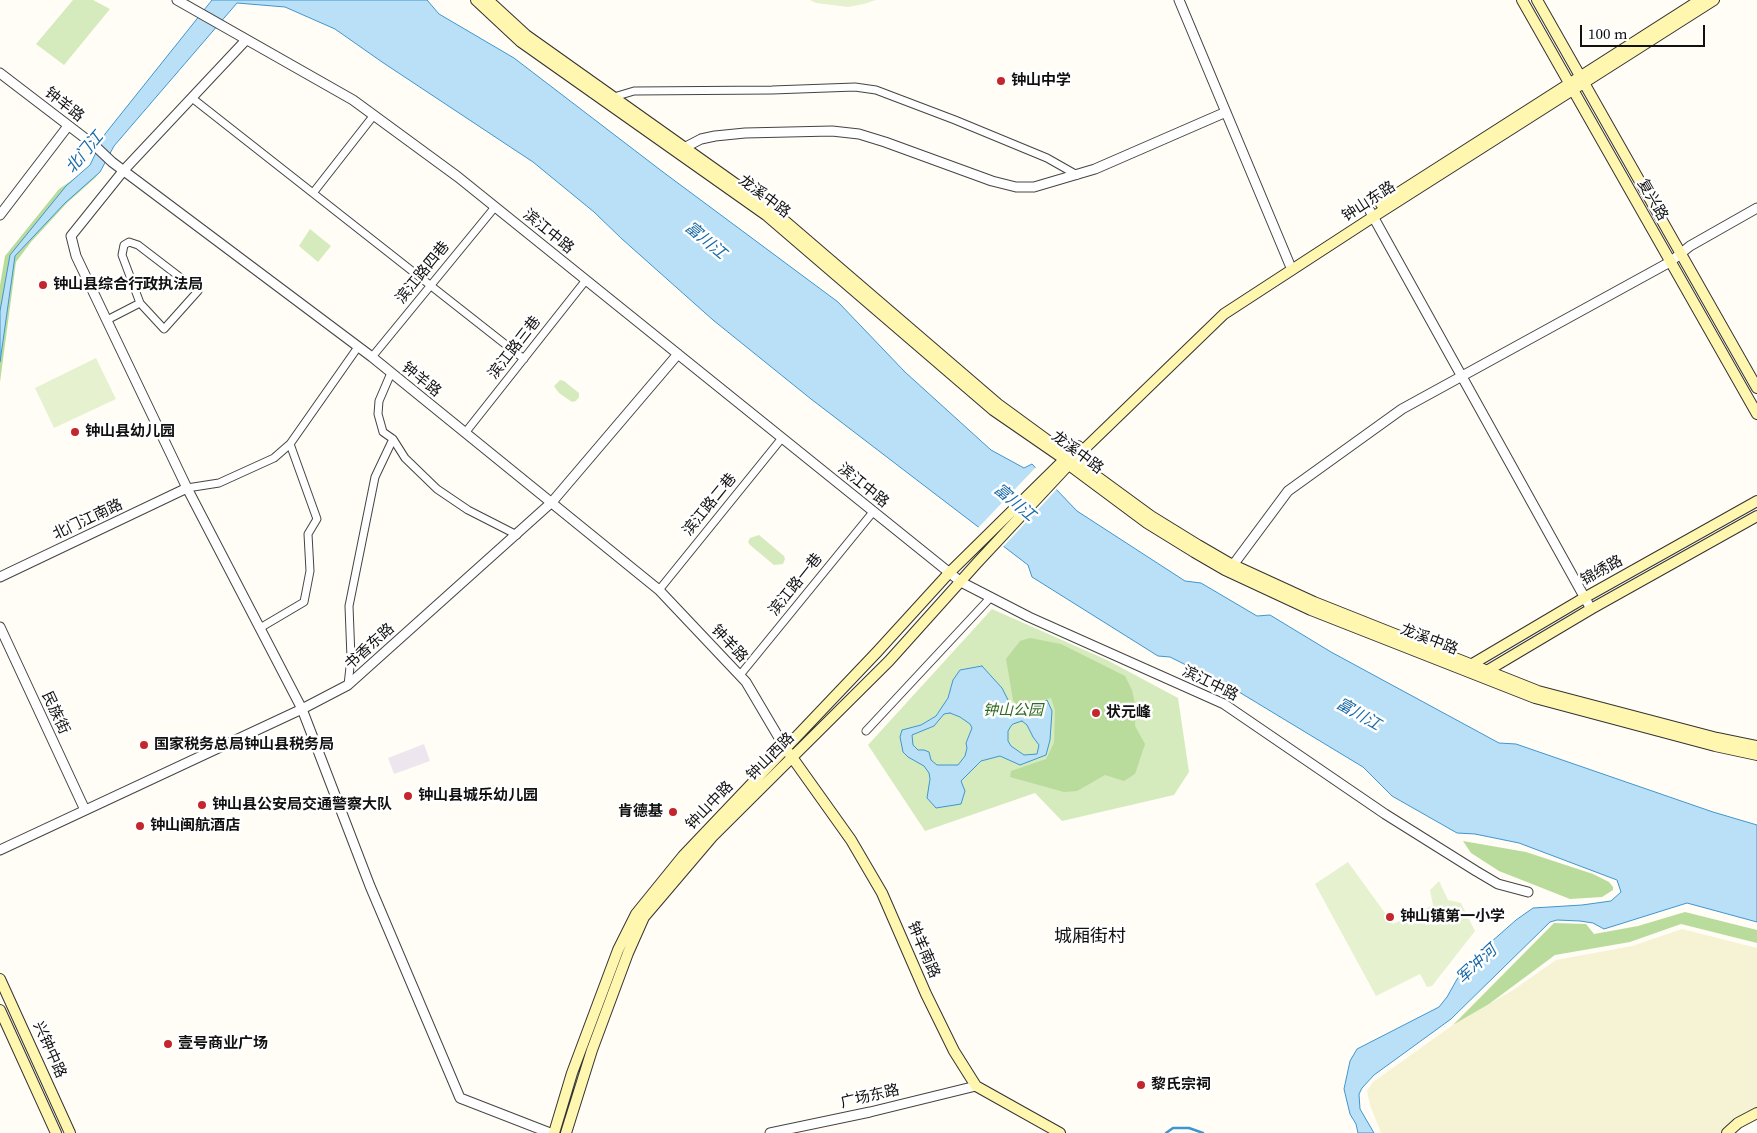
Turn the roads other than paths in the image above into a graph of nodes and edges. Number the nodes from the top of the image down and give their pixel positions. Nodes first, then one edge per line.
1 (177, 0) edge
2 (476, 0) edge
3 (488, 0) edge
4 (1179, 0) edge
5 (1522, 0) edge
6 (1536, 0) edge
7 (1700, 0) edge
8 (1714, 0) edge
9 (246, 40) junction
10 (0, 73) edge
11 (1582, 80) junction
12 (1571, 86) junction
13 (614, 97) junction
14 (192, 98) junction
15 (1226, 112) junction
16 (374, 115) junction
17 (68, 126) junction
18 (681, 150) junction
19 (124, 170) junction
20 (1077, 175) junction
21 (313, 193) junction
22 (496, 207) junction
23 (1757, 208) edge
24 (1372, 214) junction
25 (0, 215) edge
26 (1680, 254) junction
27 (1670, 262) junction
28 (1291, 268) junction
29 (586, 280) junction
30 (431, 286) junction
31 (140, 303) junction
32 (107, 320) junction
33 (358, 346) junction
34 (678, 354) junction
35 (372, 357) junction
36 (524, 359) junction
37 (391, 372) junction
38 (1462, 376) junction
39 (1757, 388) edge
40 (1757, 414) edge
41 (465, 433) junction
42 (782, 438) junction
43 (393, 439) junction
44 (290, 444) junction
45 (1069, 460) junction
46 (187, 488) junction
47 (1757, 501) edge
48 (552, 502) junction
49 (873, 512) junction
50 (1757, 516) edge
51 (517, 535) junction
52 (1229, 567) junction
53 (949, 573) junction
54 (0, 577) edge
55 (961, 582) junction
56 (659, 590) junction
57 (991, 598) junction
58 (1584, 598) junction
59 (1591, 609) junction
60 (0, 627) edge
61 (260, 628) junction
62 (1468, 666) junction
63 (1484, 672) junction
64 (740, 675) junction
65 (348, 685) junction
66 (302, 709) junction
67 (866, 731) dead end
68 (1757, 746) edge
69 (789, 752) junction
70 (1757, 755) edge
71 (85, 810) junction
72 (0, 850) edge
73 (1528, 892) dead end
74 (0, 979) edge
75 (0, 1010) edge
76 (976, 1086) junction
77 (1757, 1113) edge
78 (56, 1133) edge
79 (70, 1133) edge
80 (550, 1133) edge
81 (554, 1133) edge
82 (566, 1133) edge
83 (770, 1133) edge
84 (1060, 1133) edge
85 (1727, 1133) edge

1 - 9 street, 滨江中路
2 - 18 main road, 龙溪中路
3 - 13 main road, 龙溪中路
4 - 15 street
5 - 12 main road, 复兴路
6 - 11 main road, 复兴路
7 - 11 main road, 钟山东路
8 - 11 main road, 钟山东路
9 - 14 street
9 - 16 street, 滨江中路
10 - 17 street, 钟羊路
11 - 12 main road, 钟山东路
11 - 26 main road, 复兴路
12 - 24 main road, 钟山东路
12 - 27 main road, 复兴路
13 - 18 main road, 龙溪中路
13 - 20 street
14 - 19 street
14 - 21 street
15 - 20 street
15 - 28 street
16 - 21 street
16 - 22 street, 滨江中路
17 - 19 street, 钟羊路
17 - 25 street
18 - 20 street
18 - 45 main road, 龙溪中路
19 - 32 street
19 - 33 street, 钟羊路
21 - 30 street
22 - 29 street, 滨江中路
22 - 30 street, 滨江路四巷
23 - 26 street
24 - 28 main road, 钟山东路
24 - 38 street
26 - 27 street
26 - 39 main road, 复兴路
27 - 38 street
27 - 40 main road, 复兴路
28 - 45 main road, 钟山东路
29 - 34 street, 滨江中路
29 - 36 street, 滨江路三巷
30 - 35 street, 滨江路四巷
30 - 36 street
31 - 31 street
31 - 32 street
32 - 46 street
33 - 35 street, 钟羊路
33 - 44 street
34 - 42 street, 滨江中路
34 - 48 street, 书香东路
35 - 37 street, 钟羊路
36 - 41 street, 滨江路三巷
37 - 41 street, 钟羊路
37 - 43 street
38 - 52 street
38 - 58 street
41 - 48 street, 钟羊路
42 - 49 street, 滨江中路
42 - 56 street, 滨江路二巷
43 - 51 street
43 - 65 street
44 - 46 street
44 - 61 street
45 - 52 main road, 龙溪中路
45 - 53 main road, 钟山中路
45 - 55 main road, 钟山西路
46 - 54 street, 北门江南路
46 - 61 street
47 - 58 main road, 锦绣路
48 - 51 street, 书香东路
48 - 56 street, 钟羊路
49 - 53 street, 滨江中路
49 - 64 street, 滨江路一巷
50 - 59 main road, 锦绣路
51 - 65 street, 书香东路
52 - 62 main road, 龙溪中路
53 - 55 street, 滨江中路
53 - 69 main road, 钟山中路
55 - 57 street, 滨江中路
55 - 69 main road, 钟山西路
56 - 64 street, 钟羊路
57 - 67 street
57 - 73 street, 滨江中路
58 - 59 street
58 - 62 main road, 锦绣路
59 - 63 main road, 锦绣路
60 - 71 street, 民族街
61 - 66 street
62 - 63 main road, 龙溪中路
63 - 68 main road, 龙溪中路
63 - 70 main road, 龙溪中路
64 - 69 street, 钟羊路
65 - 66 street, 书香东路
66 - 71 street, 书香东路
66 - 80 street
69 - 76 main road, 钟羊南路
69 - 81 main road, 钟山中路
69 - 82 main road, 钟山西路
71 - 72 street, 书香东路
74 - 79 main road, 兴钟中路
75 - 78 main road, 兴钟中路
76 - 83 street, 广场东路
76 - 84 main road, 钟羊南路
77 - 85 main road

